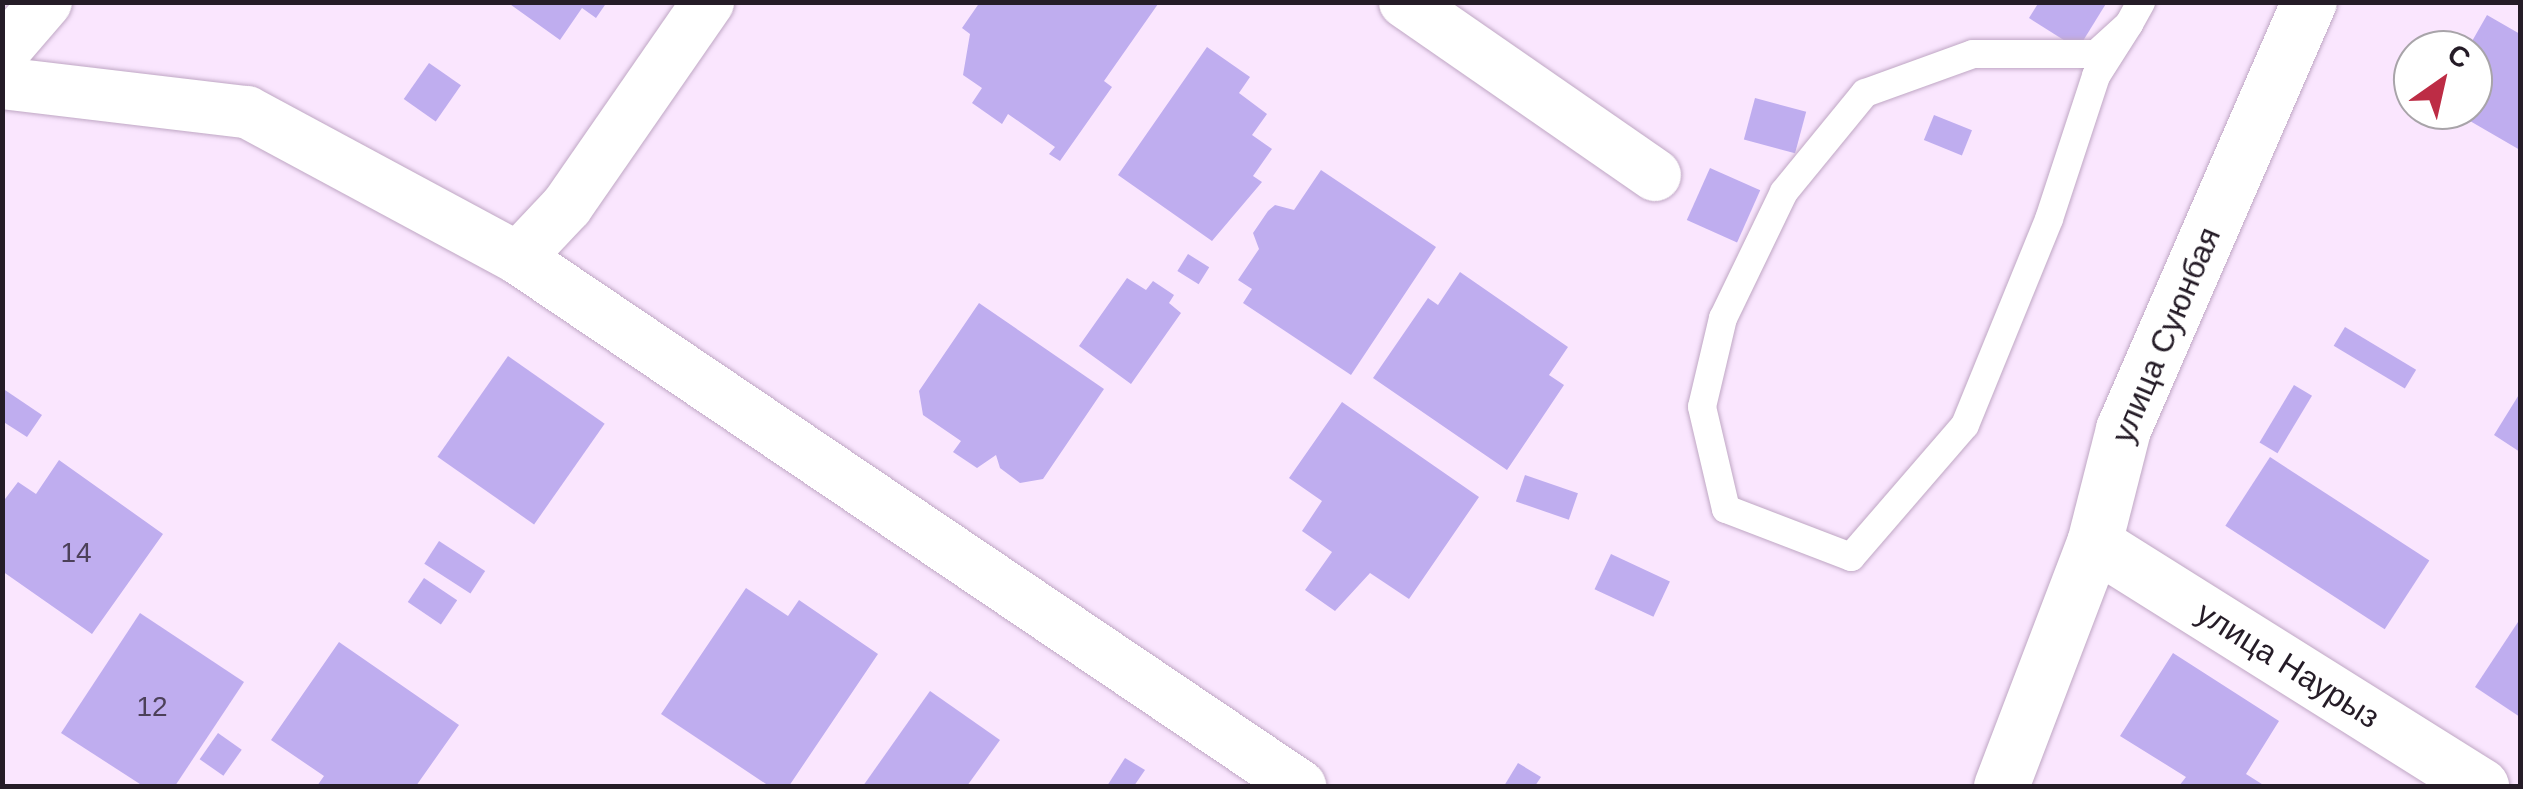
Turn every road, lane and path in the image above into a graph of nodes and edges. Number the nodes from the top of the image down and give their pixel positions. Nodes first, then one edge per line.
1 (46, 2) edge
2 (708, 2) edge
3 (1405, 2) edge
4 (2308, 2) edge
5 (2135, 13) edge
6 (2, 53) edge
7 (2, 83) edge
8 (1655, 175) dead end
9 (518, 258) junction
10 (2094, 543) junction
11 (1300, 786) edge
12 (2002, 786) edge
13 (2481, 786) edge

1 - 6 street
2 - 9 street
3 - 8 street
4 - 10 main road, улица Суюнбая
5 - 5 lane
7 - 9 street
9 - 11 street
10 - 12 main road, улица Суюнбая
10 - 13 main road, улица Наурыз

